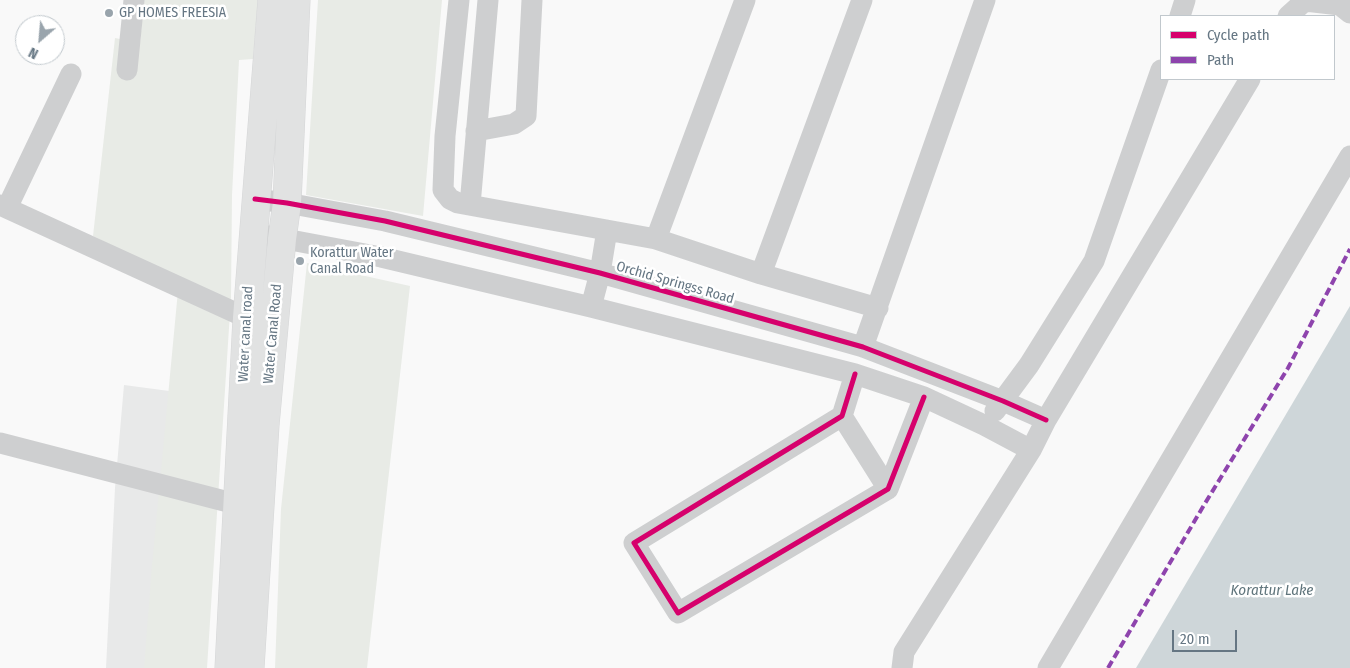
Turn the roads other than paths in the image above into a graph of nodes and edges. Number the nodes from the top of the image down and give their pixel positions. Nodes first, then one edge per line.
1 (134, 0) edge
2 (272, 0) edge
3 (296, 0) edge
4 (459, 0) edge
5 (488, 0) edge
6 (532, 0) edge
7 (745, 0) edge
8 (862, 0) edge
9 (985, 0) edge
10 (1185, 0) edge
11 (1350, 13) edge
12 (1180, 15) edge
13 (1289, 15) edge
14 (127, 70) dead end
15 (1160, 73) edge
16 (71, 74) dead end
17 (1249, 80) edge
18 (476, 131) junction
19 (1350, 156) edge
20 (255, 199) junction
21 (287, 203) junction
22 (470, 205) junction
23 (3, 207) edge
24 (606, 230) junction
25 (252, 233) junction
26 (282, 239) junction
27 (656, 239) junction
28 (600, 273) junction
29 (761, 274) junction
30 (591, 307) junction
31 (878, 308) junction
32 (247, 318) junction
33 (863, 347) junction
34 (855, 374) junction
35 (924, 397) junction
36 (1003, 401) junction
37 (842, 416) junction
38 (1046, 420) junction
39 (984, 425) junction
40 (0, 443) edge
41 (1031, 450) junction
42 (888, 489) junction
43 (248, 503) junction
44 (229, 668) edge
45 (250, 668) edge
46 (902, 668) edge
47 (1048, 668) edge

1 - 14 street
2 - 20 main road, Water canal road
3 - 21 main road, Water Canal Road
4 - 22 street
5 - 18 street
6 - 18 street
7 - 27 street
8 - 29 street
9 - 31 street
10 - 12 street
11 - 13 street
15 - 36 street
16 - 23 street
17 - 38 street
18 - 22 street
19 - 47 street
20 - 21 street, Orchid Springss Road
20 - 25 main road, Water canal road
21 - 26 main road, Water Canal Road
21 - 28 street, Orchid Springss Road
22 - 24 street
23 - 32 street
24 - 27 street
24 - 28 street
25 - 26 street
25 - 32 main road, Water canal road
26 - 30 street
26 - 43 main road, Water Canal Road
27 - 29 street
28 - 30 street
28 - 33 street, Orchid Springss Road
29 - 31 street
30 - 34 street
31 - 33 street
32 - 43 main road, Water canal road
33 - 36 street, Orchid Springss Road
34 - 35 street
34 - 37 street
35 - 39 street
35 - 42 street
36 - 38 street, Orchid Springss Road
36 - 39 street
37 - 42 street
37 - 42 street
38 - 41 street
39 - 41 street
40 - 43 street
41 - 46 street
43 - 44 main road, Water canal road
43 - 45 main road, Water Canal Road

